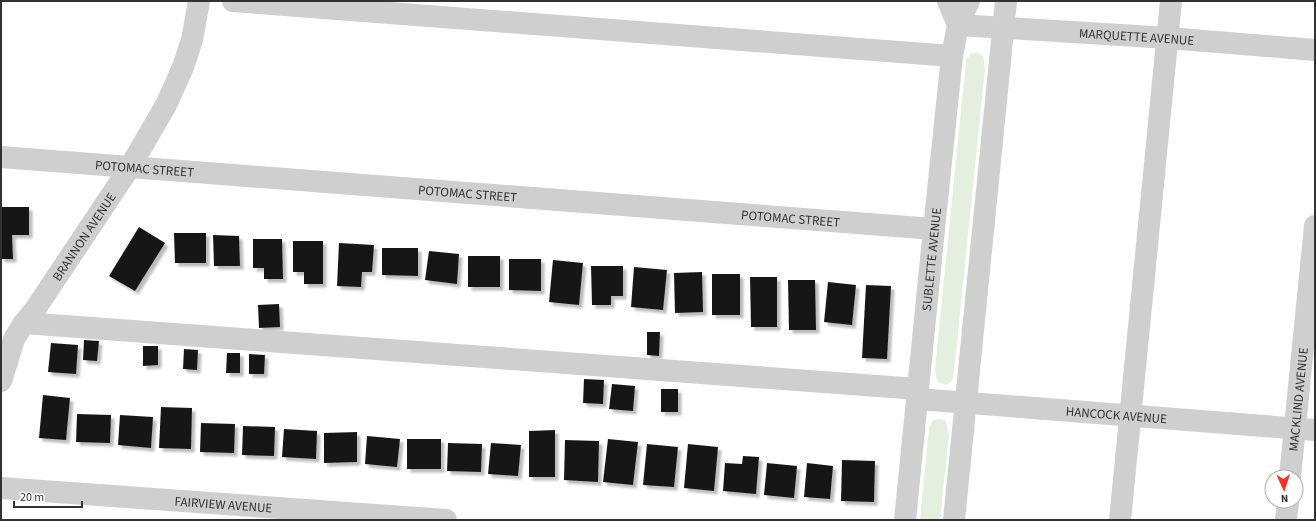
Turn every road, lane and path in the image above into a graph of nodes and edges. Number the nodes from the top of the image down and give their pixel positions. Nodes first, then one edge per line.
1 (199, 1) edge
2 (234, 1) edge
3 (948, 1) edge
4 (969, 1) edge
5 (1006, 1) edge
6 (1171, 1) edge
7 (958, 25) junction
8 (1003, 27) junction
9 (1168, 38) junction
10 (1315, 50) edge
11 (952, 56) junction
12 (1, 157) edge
13 (130, 167) junction
14 (1315, 226) edge
15 (934, 229) junction
16 (24, 323) junction
17 (1, 381) edge
18 (918, 394) junction
19 (966, 403) junction
20 (1131, 416) junction
21 (1305, 430) edge
22 (1293, 469) edge
23 (1, 488) edge
24 (1287, 509) edge
25 (446, 520) edge
26 (905, 520) edge
27 (954, 520) edge
28 (1120, 520) edge
29 (1286, 520) edge

1 - 13 street, BRANNON AVENUE
2 - 11 street
3 - 7 street
4 - 7 street, SUBLETTE AVENUE
5 - 8 street
6 - 9 street
7 - 8 street, MARQUETTE AVENUE
7 - 11 street, SUBLETTE AVENUE
8 - 9 street, MARQUETTE AVENUE
8 - 19 street
9 - 10 street, MARQUETTE AVENUE
9 - 20 street
11 - 15 street, SUBLETTE AVENUE
12 - 13 street, POTOMAC STREET
13 - 15 street, POTOMAC STREET
13 - 16 street, BRANNON AVENUE
14 - 21 street, MACKLIND AVENUE
15 - 18 street, SUBLETTE AVENUE
16 - 17 street, BRANNON AVENUE
16 - 18 street, HANCOCK AVENUE
18 - 19 street, HANCOCK AVENUE
18 - 26 street, SUBLETTE AVENUE
19 - 20 street, HANCOCK AVENUE
19 - 27 street
20 - 21 street, HANCOCK AVENUE
20 - 28 street
21 - 22 street, MACKLIND AVENUE
23 - 25 street, FAIRVIEW AVENUE
24 - 29 street

